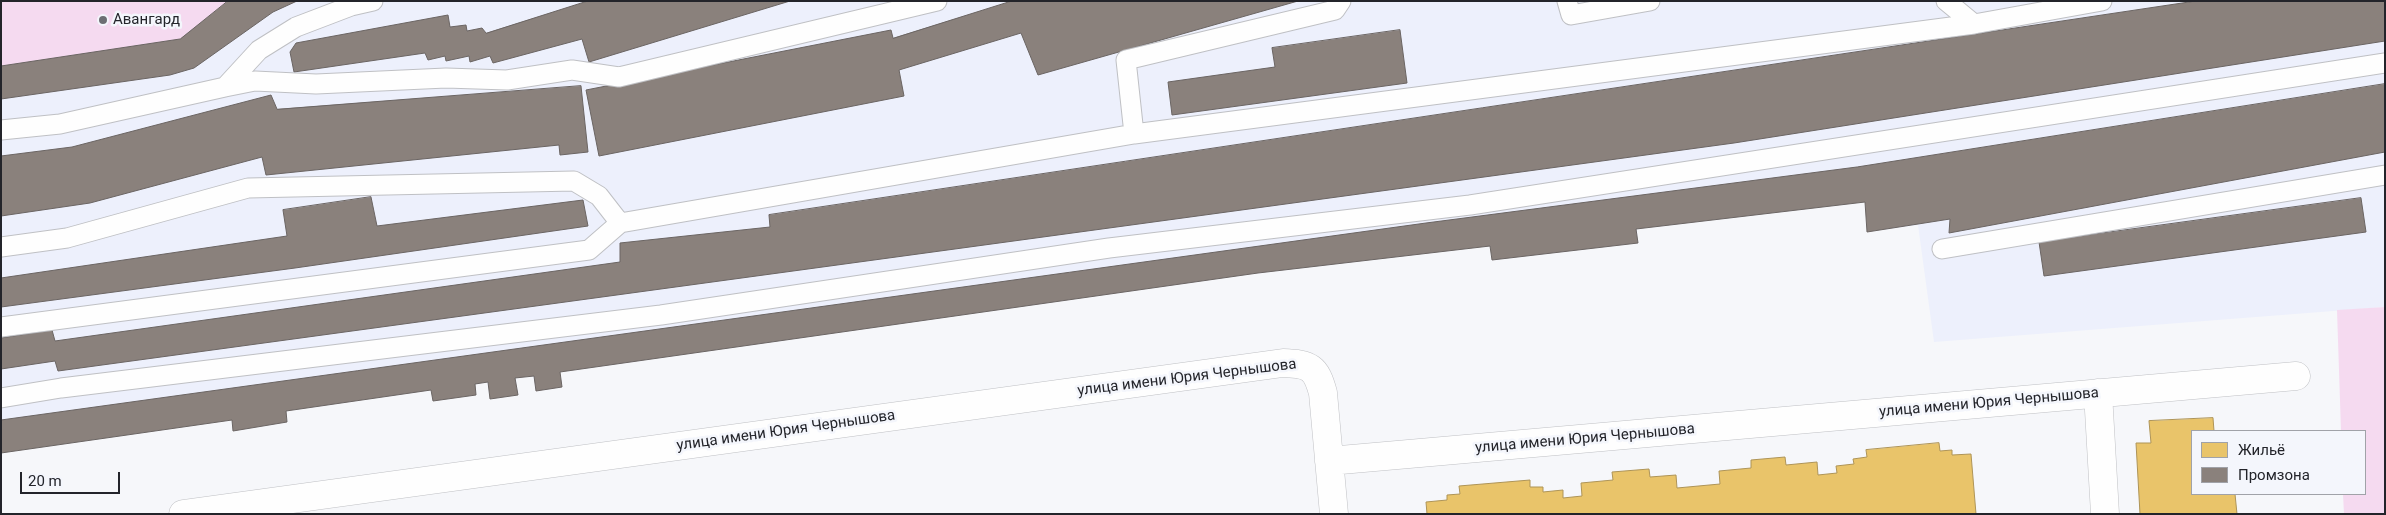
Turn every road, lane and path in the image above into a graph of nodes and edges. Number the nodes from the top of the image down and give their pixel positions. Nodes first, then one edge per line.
1 (373, 1) edge
2 (937, 1) edge
3 (1341, 1) edge
4 (1567, 1) edge
5 (1650, 1) edge
6 (1946, 1) edge
7 (2102, 1) edge
8 (1974, 24) junction
9 (2385, 63) edge
10 (224, 87) junction
11 (1, 130) edge
12 (1134, 134) junction
13 (2385, 175) edge
14 (620, 223) junction
15 (1, 247) edge
16 (1942, 249) dead end
17 (1, 327) edge
18 (2296, 376) dead end
19 (2098, 393) junction
20 (1, 398) edge
21 (1330, 461) junction
22 (183, 514) edge
23 (1334, 514) edge
24 (2105, 514) edge

1 - 10 lane
2 - 10 lane
3 - 12 lane
4 - 5 lane
6 - 8 lane
7 - 8 lane
8 - 12 lane
9 - 20 lane
10 - 11 lane
12 - 14 lane
13 - 16 lane
14 - 15 lane
14 - 17 lane
18 - 19 street, улица имени Юрия Чернышова
19 - 21 street, улица имени Юрия Чернышова
19 - 24 street
21 - 22 street, улица имени Юрия Чернышова
21 - 23 street

